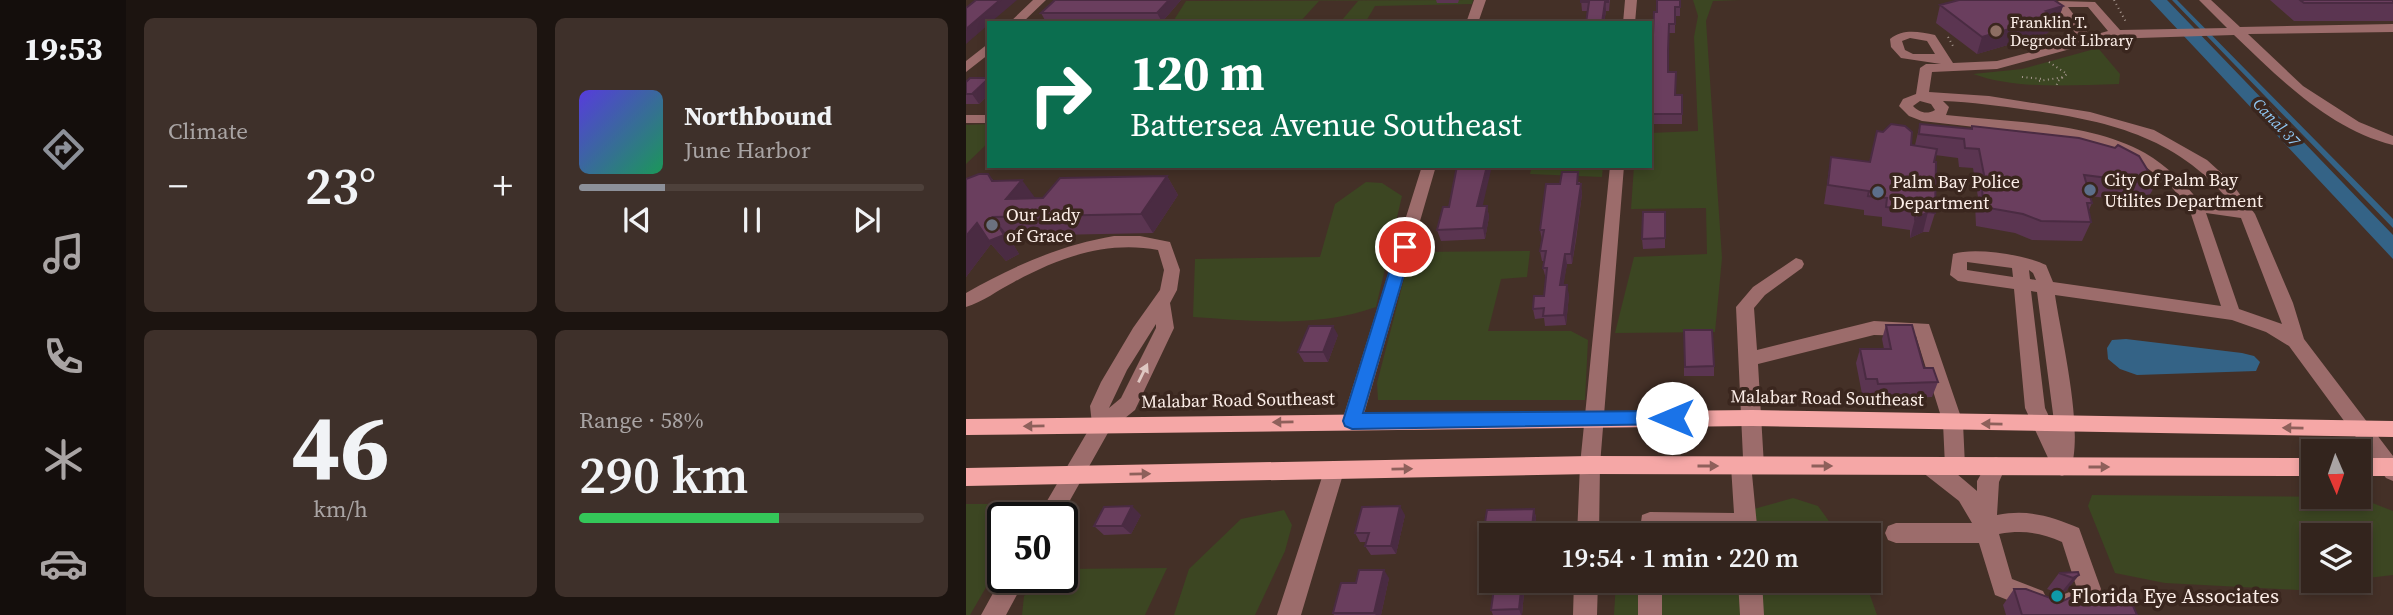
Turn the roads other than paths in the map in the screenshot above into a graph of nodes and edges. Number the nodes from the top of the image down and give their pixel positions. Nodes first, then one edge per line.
1 (1040, 0) edge
2 (1480, 0) edge
3 (1631, 0) edge
4 (2205, 0) edge
5 (1017, 21) edge
6 (1473, 21) edge
7 (1629, 21) edge
8 (2393, 29) edge
9 (2230, 30) junction
10 (2117, 34) junction
11 (2087, 40) junction
12 (987, 49) edge
13 (966, 68) edge
14 (1922, 97) junction
15 (2066, 110) junction
16 (966, 119) edge
17 (987, 119) edge
18 (2069, 133) junction
19 (2393, 141) edge
20 (1428, 168) edge
21 (1616, 168) edge
22 (2196, 207) junction
23 (2247, 214) junction
24 (2021, 263) junction
25 (1796, 264) dead end
26 (2022, 285) junction
27 (2045, 288) junction
28 (966, 301) edge
29 (2232, 314) junction
30 (2295, 341) junction
31 (1748, 359) junction
32 (1595, 418) junction
33 (1752, 418) junction
34 (1352, 421) junction
35 (1953, 423) junction
36 (1102, 425) junction
37 (2041, 425) junction
38 (2065, 425) junction
39 (966, 427) edge
40 (2362, 429) junction
41 (2393, 429) edge
42 (1590, 465) junction
43 (1748, 466) junction
44 (1929, 466) junction
45 (1955, 466) junction
46 (1996, 467) junction
47 (2062, 467) junction
48 (2301, 467) edge
49 (2371, 468) edge
50 (2392, 469) edge
51 (1334, 471) junction
52 (1072, 474) junction
53 (966, 477) edge
54 (1057, 502) edge
55 (1588, 523) edge
56 (1746, 523) edge
57 (1987, 530) junction
58 (1896, 533) dead end
59 (1005, 593) edge
60 (1586, 593) edge
61 (1650, 593) edge
62 (1750, 593) edge
63 (993, 615) edge
64 (1289, 615) edge
65 (1585, 615) edge
66 (1650, 615) edge
67 (1752, 615) edge

1 - 5 street
2 - 6 street
3 - 7 street
4 - 9 street
8 - 9 street
9 - 10 street
9 - 19 street
10 - 11 street
10 - 11 street
11 - 14 street
12 - 13 street
14 - 15 street
14 - 18 street
15 - 18 street
15 - 23 street
16 - 17 street
18 - 22 street
20 - 34 street
21 - 32 street
22 - 23 street
22 - 29 street
23 - 30 street
24 - 26 street
24 - 26 street
24 - 27 street
25 - 31 street
26 - 27 street
26 - 37 street
27 - 29 street
27 - 38 street
28 - 36 street
29 - 30 street
30 - 40 street
31 - 33 street
31 - 35 street
32 - 33 main road, Malabar Road Southeast
32 - 34 main road, Malabar Road Southeast
32 - 42 street
33 - 35 main road, Malabar Road Southeast
33 - 43 street
34 -> 36 main road, Malabar Road Southeast
37 -> 35 main road, Malabar Road Southeast
35 - 45 street
36 -> 39 main road, Malabar Road Southeast
36 - 52 street
37 - 38 main road, Malabar Road Southeast
37 - 47 street
40 -> 38 main road, Malabar Road Southeast
38 - 47 street
40 - 41 main road, Malabar Road Southeast
40 - 50 street
42 -> 43 main road
51 -> 42 main road
42 - 55 street
43 -> 44 main road
43 - 56 street
44 - 45 main road
44 - 57 street
45 - 46 main road
46 - 47 main road
46 - 57 street
47 -> 48 main road
49 - 50 main road
52 -> 51 main road
51 - 64 street
52 - 53 main road
52 - 54 street
57 - 57 street
57 - 58 street
59 - 63 street
60 - 65 street
61 - 66 street
62 - 67 street

